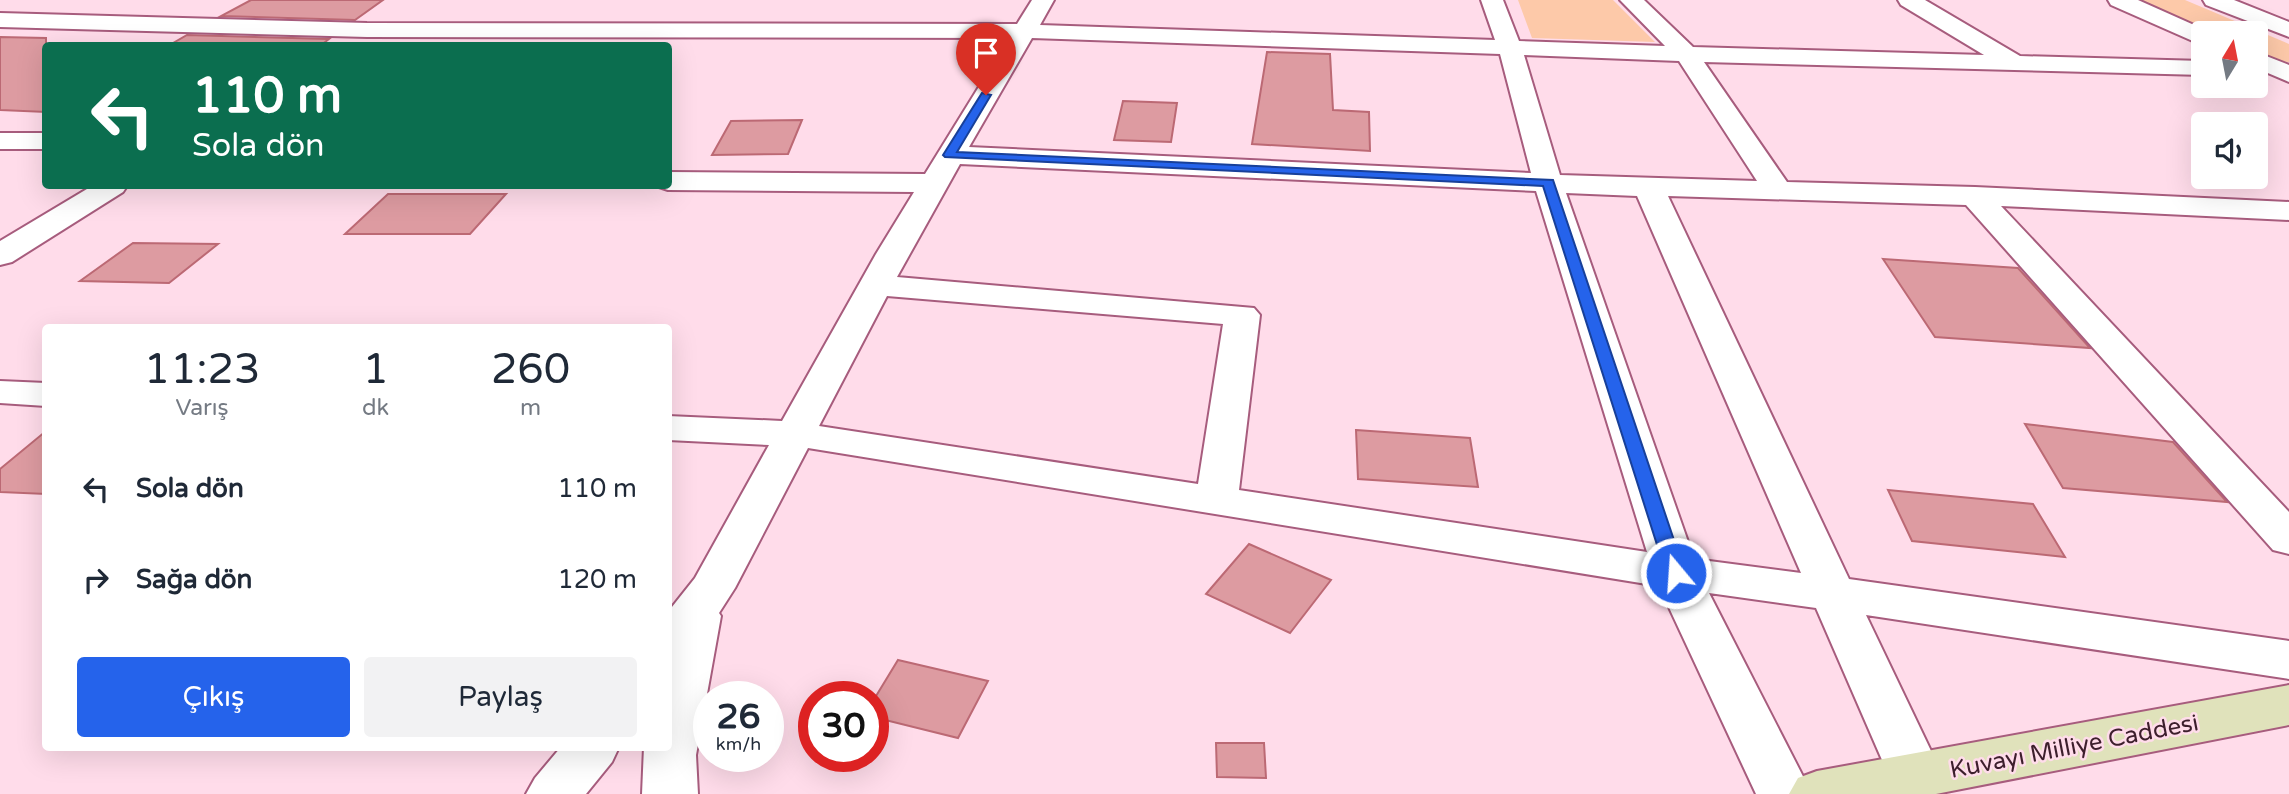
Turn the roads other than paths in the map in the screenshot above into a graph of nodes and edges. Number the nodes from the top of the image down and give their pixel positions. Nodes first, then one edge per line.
1 (17, 0) edge
2 (1043, 0) edge
3 (1492, 0) edge
4 (1631, 0) edge
5 (1909, 0) edge
6 (2119, 0) edge
7 (2214, 0) edge
8 (405, 6) dead end
9 (0, 8) edge
10 (751, 10) dead end
11 (0, 20) edge
12 (367, 30) junction
13 (2289, 30) edge
14 (737, 31) junction
15 (1025, 31) junction
16 (2191, 32) edge
17 (348, 42) edge
18 (1510, 48) junction
19 (1687, 54) junction
20 (2016, 63) junction
21 (2268, 64) edge
22 (2191, 68) edge
23 (2268, 71) edge
24 (2287, 72) edge
25 (0, 141) edge
26 (42, 141) edge
27 (941, 169) junction
28 (672, 181) edge
29 (1548, 183) junction
30 (1648, 187) junction
31 (107, 189) edge
32 (1777, 190) junction
33 (1975, 196) junction
34 (2289, 211) edge
35 (0, 255) edge
36 (876, 285) junction
37 (0, 393) edge
38 (42, 395) edge
39 (672, 428) edge
40 (795, 434) junction
41 (1216, 502) junction
42 (2289, 539) edge
43 (1676, 573) junction
44 (1833, 593) junction
45 (700, 604) junction
46 (672, 642) edge
47 (2289, 660) edge
48 (2289, 705) edge
49 (672, 740) edge
50 (590, 751) edge
51 (670, 751) edge
52 (1916, 776) junction
53 (554, 794) edge
54 (670, 794) edge
55 (1784, 794) edge
56 (1817, 794) edge

1 - 9 street
2 - 15 street
3 - 18 street
4 - 19 street
5 - 20 street
6 - 16 street
7 - 13 street
8 - 12 street
10 - 14 street
11 - 12 street
12 - 14 street
12 - 17 street
14 - 15 street
15 - 18 street
15 - 27 street
18 - 19 street
18 - 29 street
19 - 20 street
19 - 32 street
20 - 22 street
21 - 24 street
23 - 24 street
25 - 26 street
27 - 28 street
27 - 29 street
27 - 36 street
29 - 30 street
29 - 43 street
30 - 32 street
30 - 44 street
31 - 35 street
32 - 33 street
33 - 34 street
33 - 42 street
36 - 40 street
36 - 41 street
37 - 38 street
39 - 40 street
40 - 41 street
40 - 45 street
41 - 43 street
43 - 44 street
43 - 55 street
44 - 47 street
44 - 52 street
45 - 46 street
45 - 49 street
48 - 52 main road, Kuvayı Milliye Caddesi
50 - 53 street
51 - 54 street
52 - 56 main road, Kuvayı Milliye Caddesi

